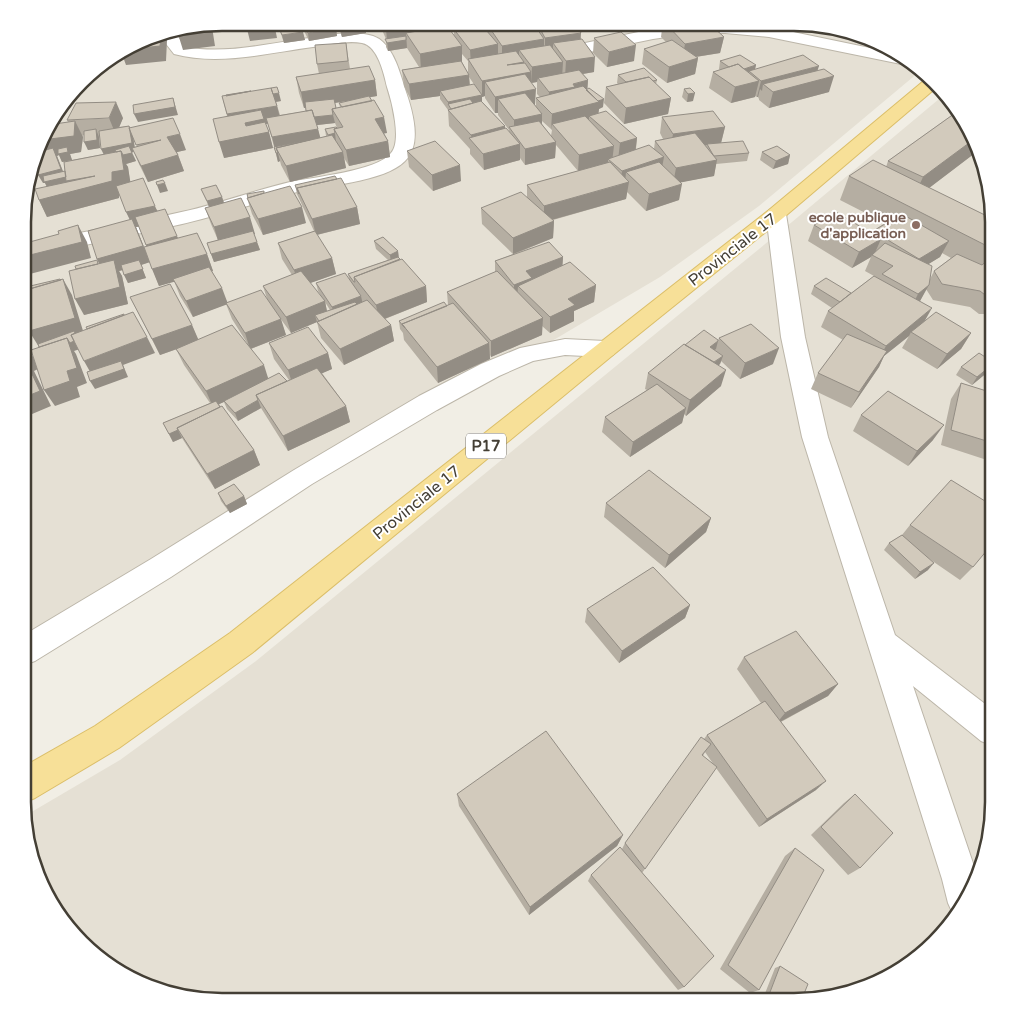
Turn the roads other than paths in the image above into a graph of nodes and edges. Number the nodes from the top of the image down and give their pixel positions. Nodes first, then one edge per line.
1 (674, 31) edge
2 (758, 31) edge
3 (173, 38) edge
4 (888, 56) edge
5 (536, 58) edge
6 (928, 86) edge
7 (776, 214) junction
8 (31, 254) edge
9 (606, 349) junction
10 (882, 643) junction
11 (31, 647) edge
12 (985, 724) edge
13 (31, 781) edge
14 (963, 890) edge

1 - 5 street
2 - 4 street
3 - 8 street
6 - 7 main road, Provinciale 17 / P17
7 - 9 main road, Provinciale 17 / P17
7 - 10 street
9 - 11 street
9 - 13 main road, Provinciale 17 / P17
10 - 12 street
10 - 14 street

